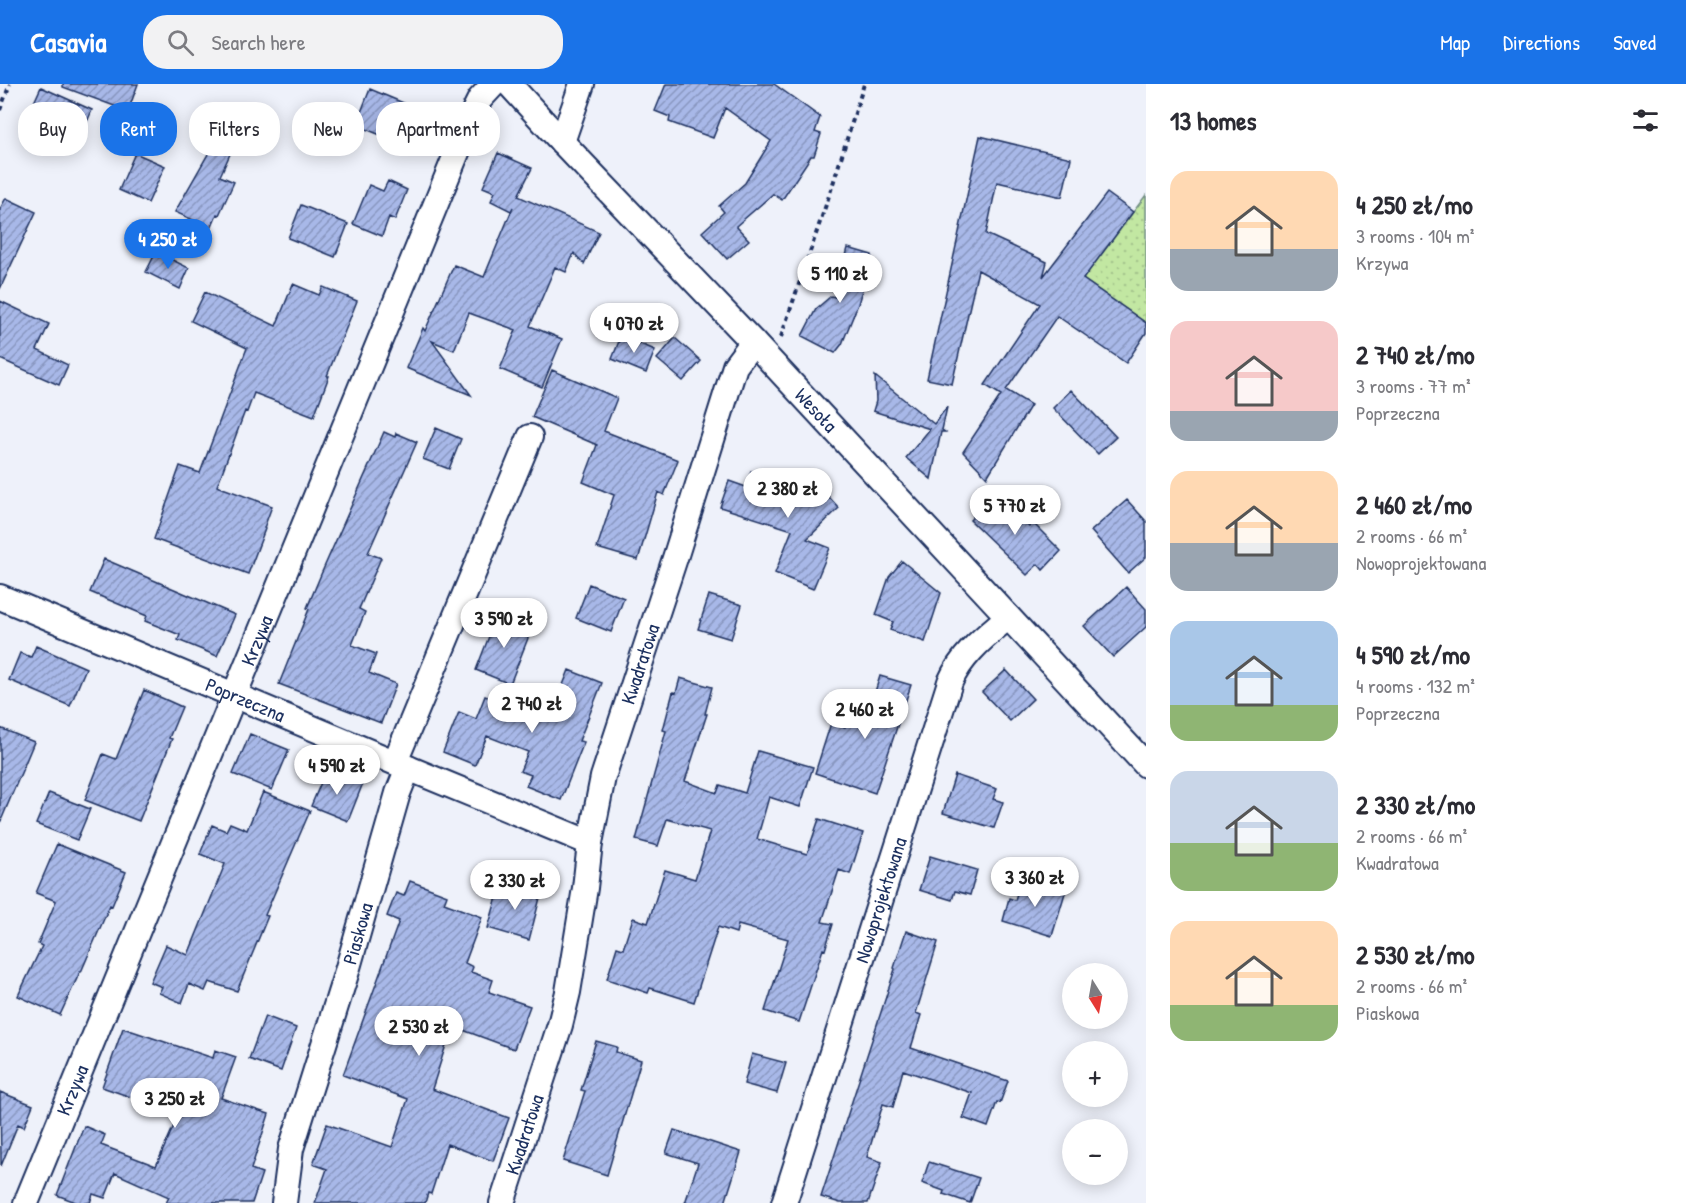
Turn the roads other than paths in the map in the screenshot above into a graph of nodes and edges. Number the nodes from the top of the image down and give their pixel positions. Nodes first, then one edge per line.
1 (494, 84) edge
2 (509, 84) edge
3 (582, 84) edge
4 (562, 142) junction
5 (759, 350) junction
6 (530, 437) dead end
7 (0, 597) edge
8 (1008, 617) junction
9 (234, 695) junction
10 (401, 765) junction
11 (1146, 765) edge
12 (590, 843) junction
13 (26, 1203) edge
14 (284, 1203) edge
15 (502, 1203) edge
16 (783, 1203) edge

1 - 9 street, Krzywa
2 - 4 street, Wesoła
3 - 4 street
4 - 5 street, Wesoła
5 - 8 street, Wesoła
5 - 12 street, Kwadratowa
6 - 10 street, Piaskowa
7 - 9 street, Poprzeczna
8 - 11 street, Wesoła
8 - 16 street, Nowoprojektowana
9 - 10 street, Poprzeczna
9 - 13 street, Krzywa
10 - 12 street, Poprzeczna
10 - 14 street, Piaskowa
12 - 15 street, Kwadratowa

